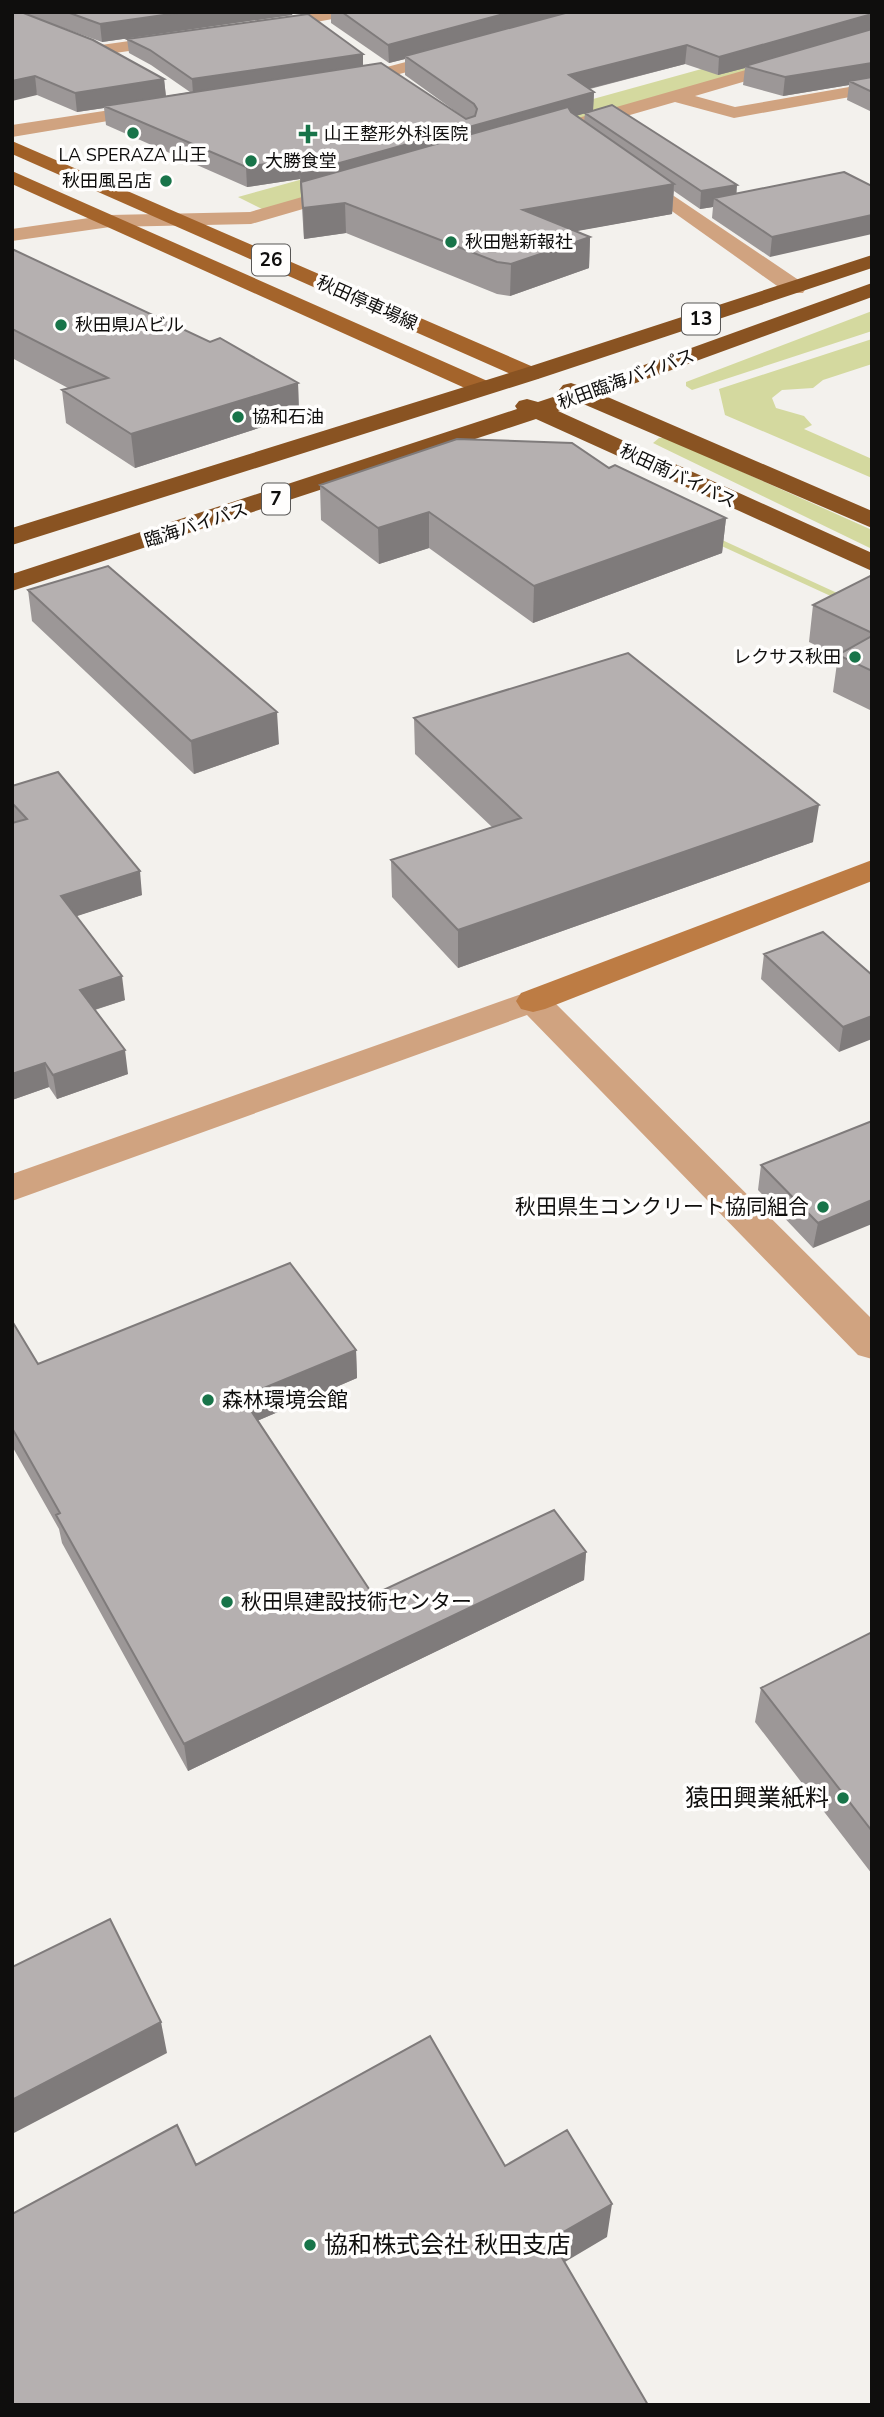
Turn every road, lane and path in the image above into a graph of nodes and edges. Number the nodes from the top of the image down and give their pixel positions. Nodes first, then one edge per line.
1 (343, 12) edge
2 (307, 16) edge
3 (247, 29) edge
4 (334, 35) edge
5 (194, 37) edge
6 (872, 39) edge
7 (477, 48) edge
8 (364, 58) dead end
9 (133, 66) edge
10 (384, 73) junction
11 (319, 83) edge
12 (404, 88) edge
13 (872, 88) edge
14 (676, 96) junction
15 (175, 105) edge
16 (12, 131) edge
17 (549, 132) edge
18 (12, 147) edge
19 (612, 159) edge
20 (12, 177) edge
21 (369, 183) edge
22 (213, 201) dead end
23 (182, 219) junction
24 (110, 221) junction
25 (12, 235) edge
26 (872, 261) edge
27 (795, 288) junction
28 (872, 289) edge
29 (530, 374) junction
30 (484, 388) junction
31 (584, 395) junction
32 (538, 411) junction
33 (872, 520) edge
34 (12, 537) edge
35 (872, 563) edge
36 (12, 583) edge
37 (872, 870) edge
38 (533, 1001) junction
39 (12, 1188) edge
40 (872, 1344) edge

1 - 2 street
2 - 3 street
2 - 4 street
5 - 9 street
6 - 14 street
7 - 10 street
8 - 10 street
10 - 11 street
10 - 12 street
13 - 14 street
14 - 17 street
15 - 16 street
18 - 23 main road, 秋田停車場線 / 26
19 - 27 street
20 - 24 main road, 秋田停車場線 / 26
21 - 23 street
22 - 23 street
23 - 24 street
23 - 29 main road, 秋田停車場線 / 26
24 - 25 street
24 - 30 main road, 秋田停車場線 / 26
26 - 27 highway, 秋田臨海バイパス / 13
27 - 29 highway, 秋田臨海バイパス / 13
28 - 31 highway, 秋田臨海バイパス / 13
29 - 30 highway, 13
29 - 31 highway, 秋田南バイパス
30 - 32 highway, 秋田南バイパス
30 - 34 highway, 7
31 - 32 highway, 秋田臨海バイパス / 13
31 - 33 highway, 秋田南バイパス
32 - 35 highway, 秋田南バイパス
32 - 36 highway, 臨海バイパス / 7
37 - 38 street
38 - 39 street
38 - 40 street

